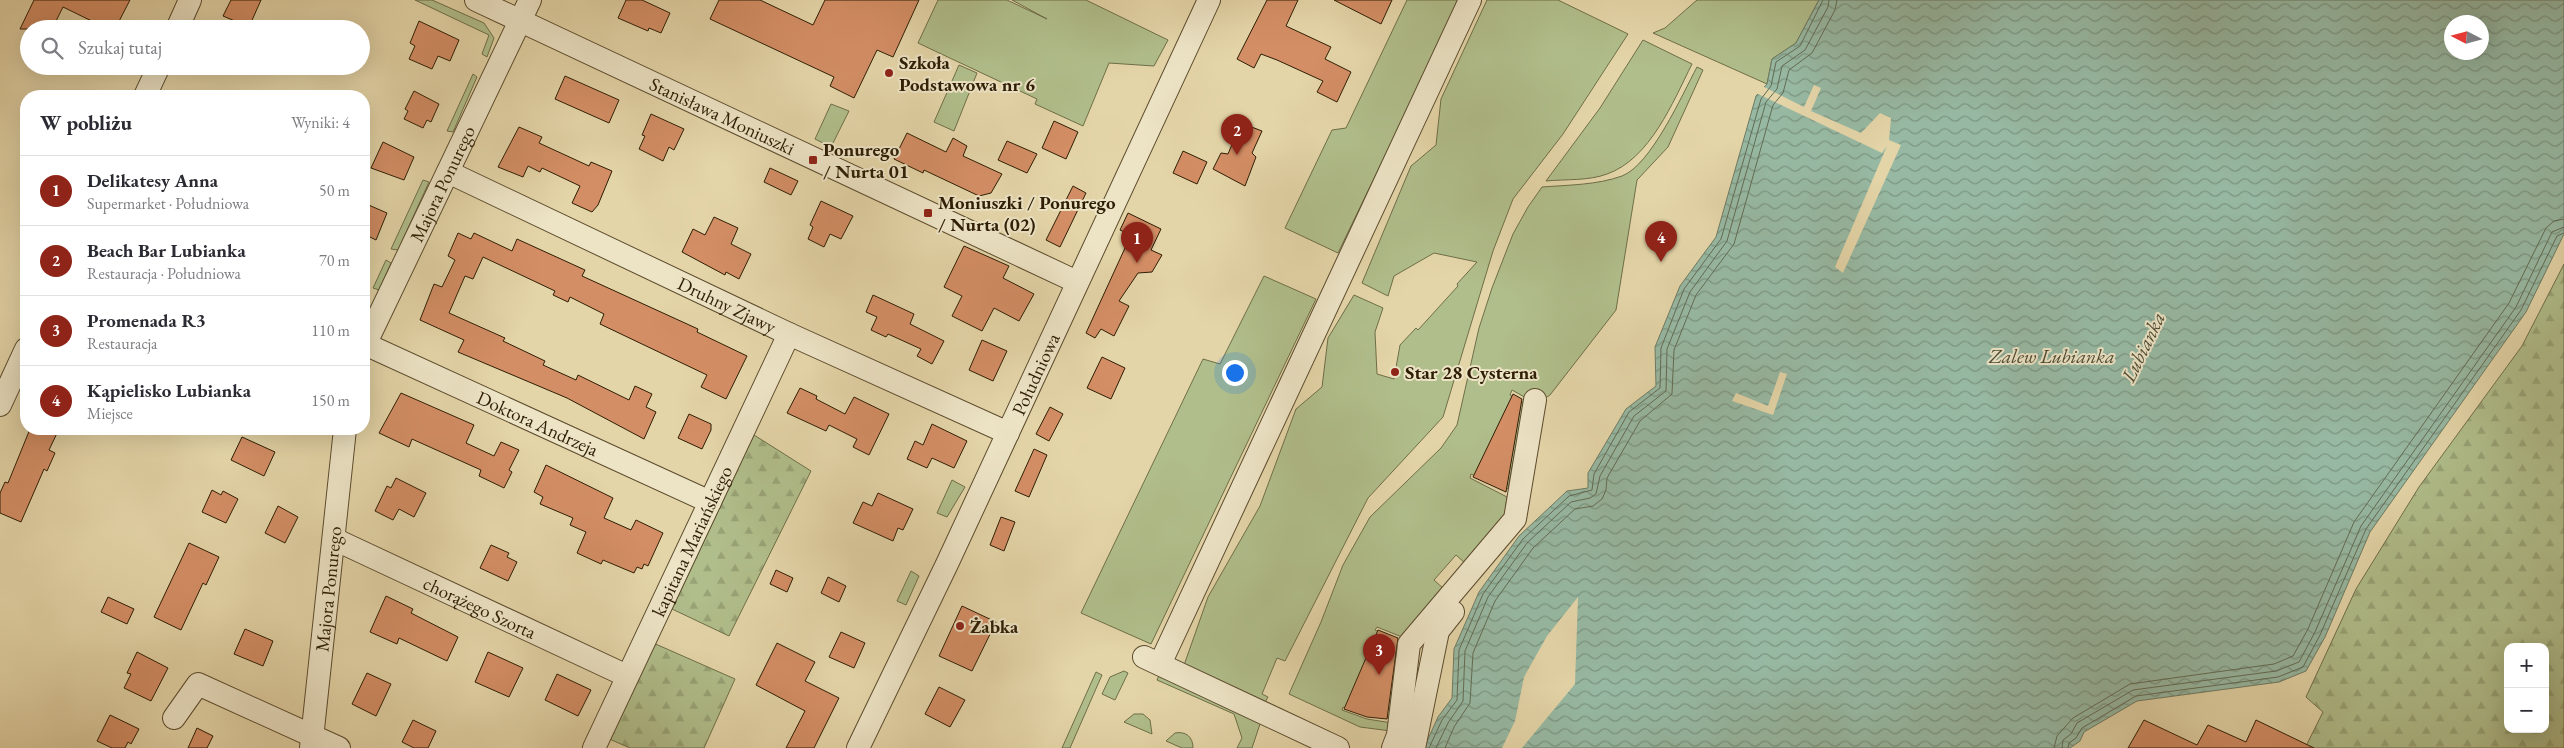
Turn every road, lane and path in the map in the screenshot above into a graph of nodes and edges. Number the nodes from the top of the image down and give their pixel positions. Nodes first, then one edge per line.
1 (190, 0) edge
2 (476, 0) edge
3 (530, 0) edge
4 (1209, 0) edge
5 (1470, 0) edge
6 (181, 20) edge
7 (520, 20) junction
8 (155, 75) edge
9 (148, 90) edge
10 (448, 172) junction
11 (1077, 282) junction
12 (370, 334) edge
13 (789, 334) junction
14 (370, 349) edge
15 (20, 362) edge
16 (0, 405) edge
17 (1008, 433) junction
18 (344, 435) edge
19 (710, 502) junction
20 (334, 539) junction
21 (627, 676) junction
22 (1272, 717) junction
23 (174, 718) dead end
24 (1309, 722) dead end
25 (311, 742) edge
26 (339, 748) edge
27 (594, 748) edge
28 (858, 748) edge
29 (1338, 748) edge
30 (1394, 748) edge
31 (1414, 748) edge

1 - 6 street
2 - 7 street, Stanisława Moniuszki
3 - 7 street, Majora Ponurego
4 - 11 street, Południowa
5 - 22 street
7 - 10 street, Majora Ponurego
7 - 11 street, Stanisława Moniuszki
8 - 9 street
10 - 12 street, Majora Ponurego
10 - 13 street, Druhny Zjawy
11 - 17 street, Południowa
13 - 17 street, Druhny Zjawy
13 - 19 street, kapitana Mariańskiego
14 - 19 street, Doktora Andrzeja
15 - 16 street
17 - 28 street, Południowa
18 - 20 street, Majora Ponurego
19 - 21 street, kapitana Mariańskiego
20 - 21 street, chorążego Szorta
20 - 25 street, Majora Ponurego
21 - 27 street, kapitana Mariańskiego
22 - 24 street
22 - 29 street
23 - 25 street
25 - 26 street
30 - 31 street

